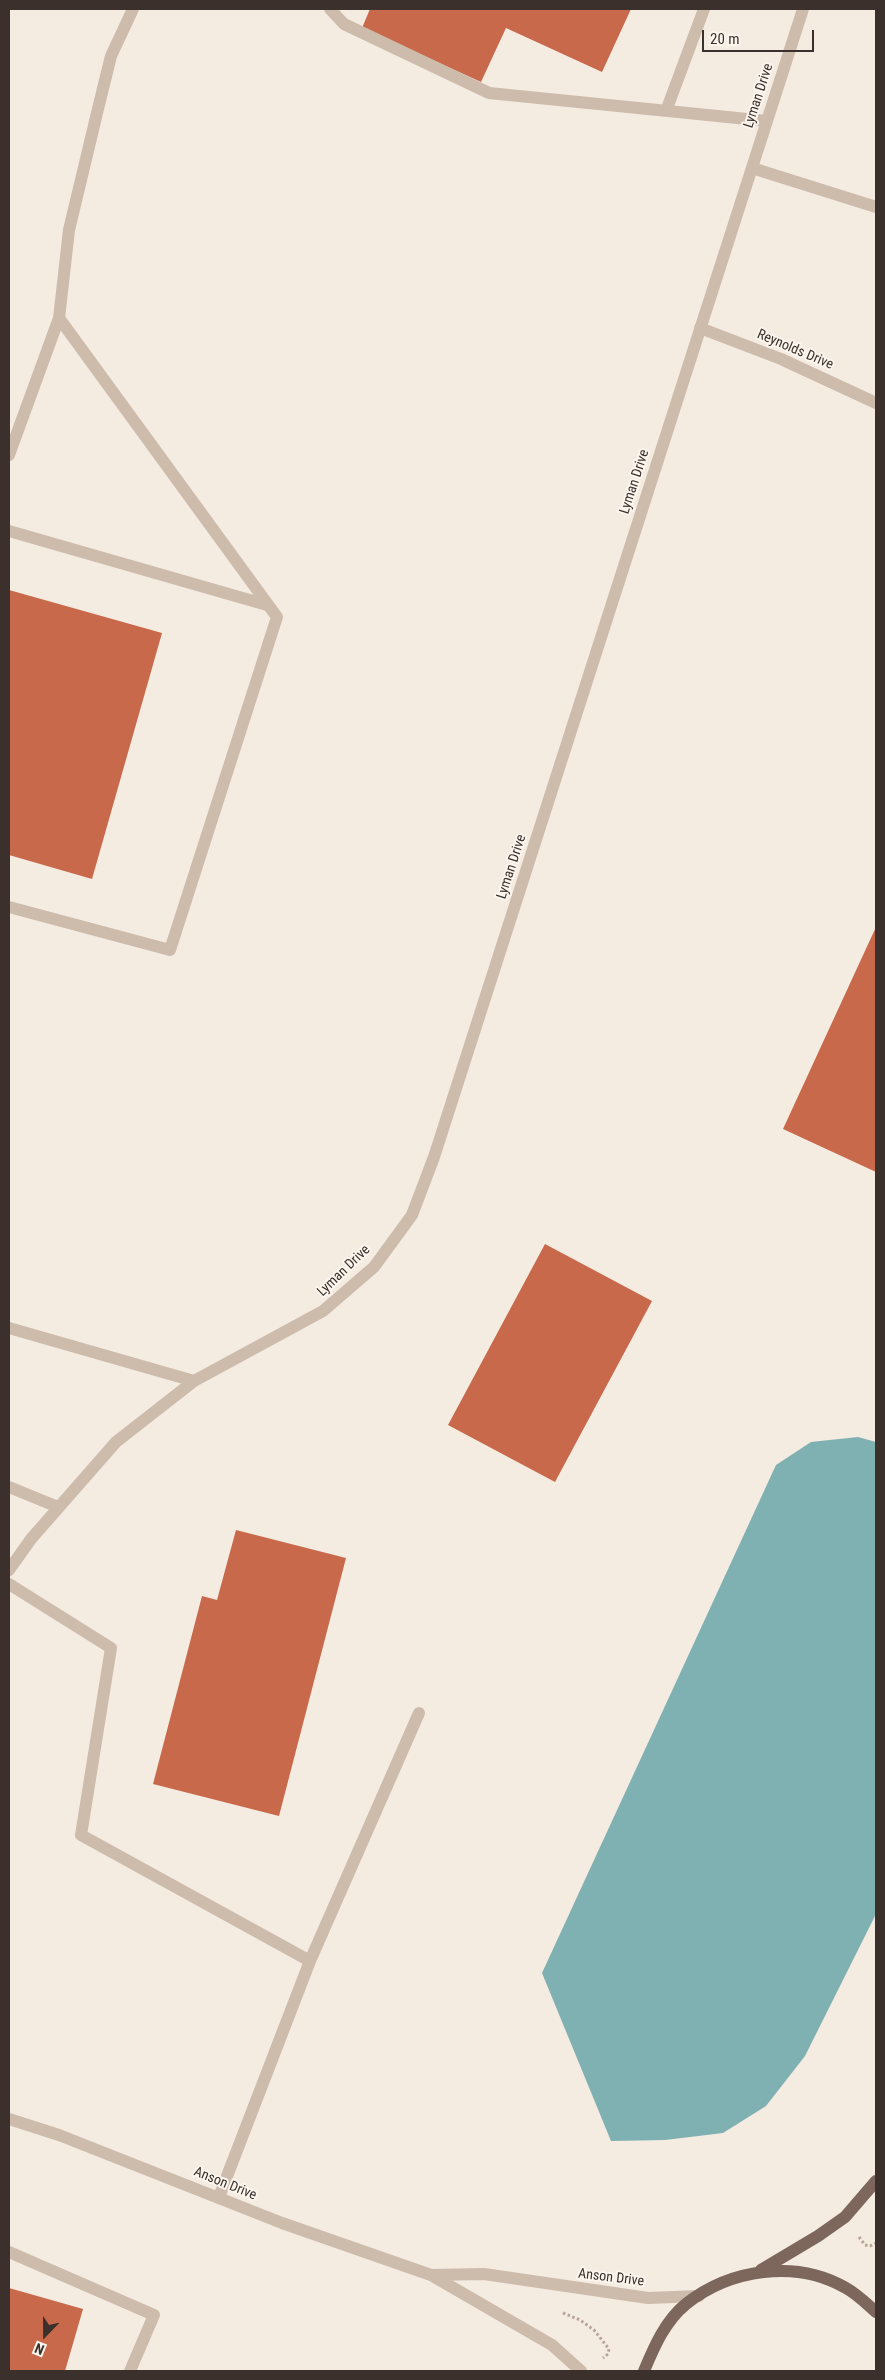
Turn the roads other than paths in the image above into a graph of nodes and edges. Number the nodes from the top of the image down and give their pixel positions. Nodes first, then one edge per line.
1 (133, 9) edge
2 (330, 9) edge
3 (704, 9) edge
4 (803, 9) edge
5 (666, 111) junction
6 (767, 121) junction
7 (752, 168) junction
8 (876, 207) edge
9 (58, 318) junction
10 (700, 328) junction
11 (876, 403) edge
12 (9, 455) edge
13 (9, 531) edge
14 (268, 605) junction
15 (9, 907) edge
16 (9, 1328) edge
17 (194, 1381) junction
18 (9, 1487) edge
19 (58, 1507) junction
20 (9, 1570) edge
21 (9, 1584) edge
22 (419, 1713) dead end
23 (310, 1961) junction
24 (9, 2119) edge
25 (876, 2181) edge
26 (219, 2197) junction
27 (9, 2252) edge
28 (760, 2271) junction
29 (431, 2275) junction
30 (699, 2296) junction
31 (876, 2312) edge
32 (130, 2371) edge
33 (581, 2371) edge
34 (644, 2371) edge

1 - 9 street
2 - 5 street
3 - 5 street
4 - 6 street, Lyman Drive
5 - 6 street
6 - 7 street, Lyman Drive
7 - 8 street
7 - 10 street, Lyman Drive
9 - 12 street
9 - 14 street
10 - 11 street, Reynolds Drive
10 - 17 street, Lyman Drive
13 - 14 street
14 - 15 street
16 - 17 street
17 - 19 street, Lyman Drive
18 - 19 street
19 - 20 street, Lyman Drive
21 - 23 street
22 - 23 street
23 - 26 street
24 - 26 street, Anson Drive
25 - 28 main road
26 - 29 street, Anson Drive
27 - 32 street
28 - 30 main road
28 - 31 main road
29 - 30 street, Anson Drive
29 - 33 street, Anson Drive
30 - 34 main road

